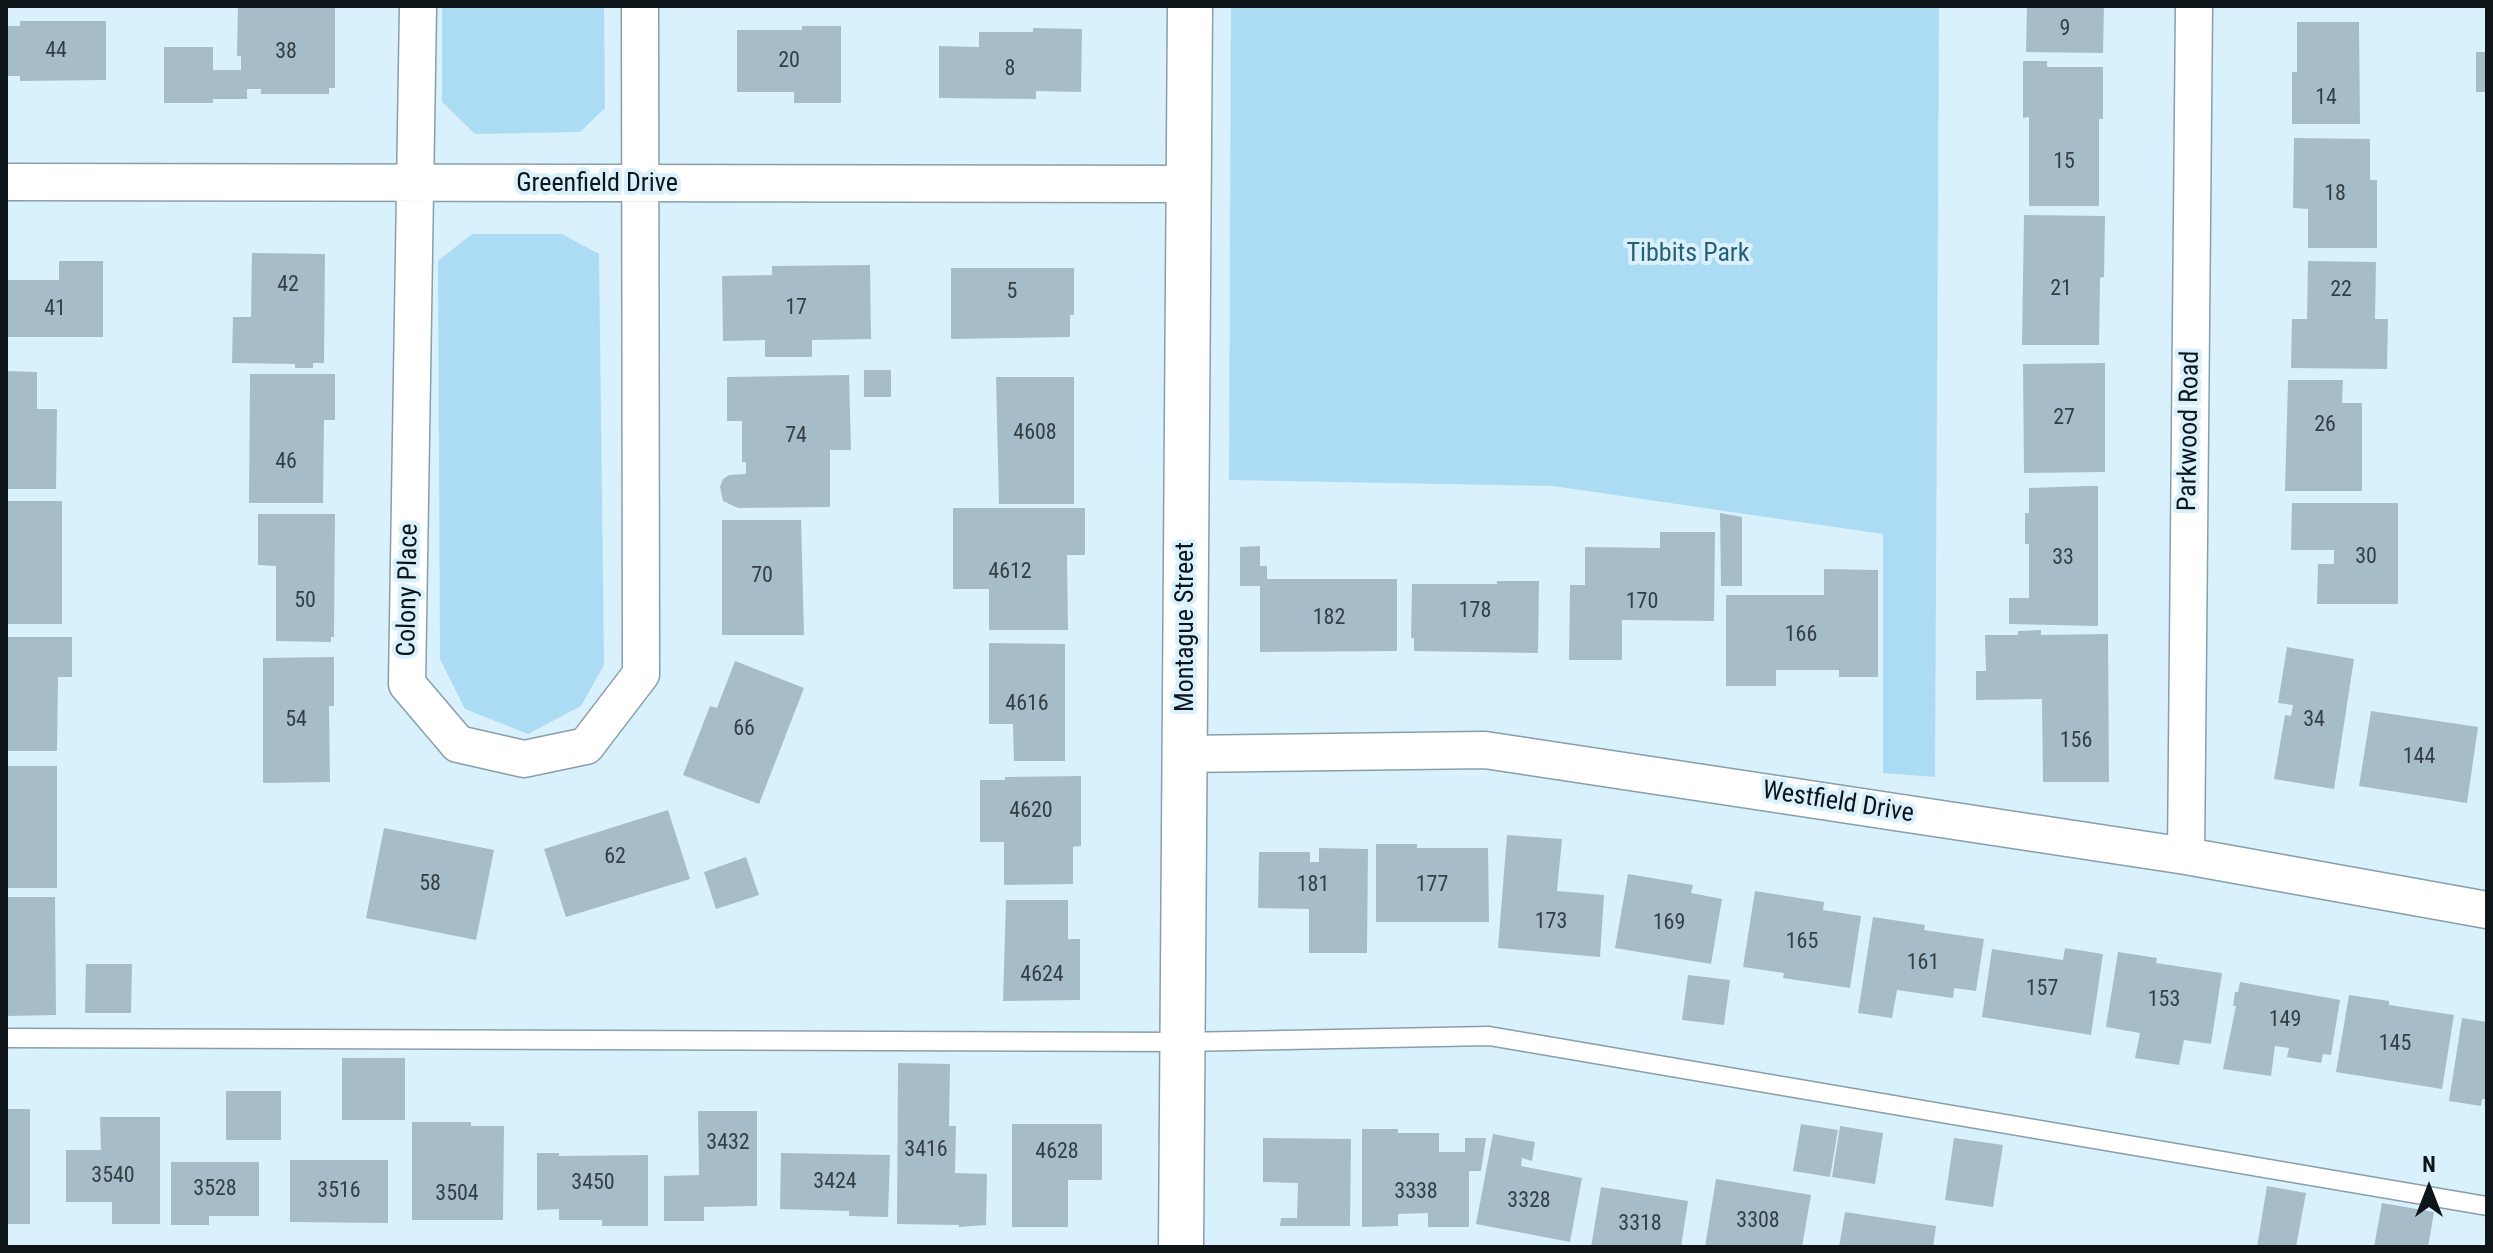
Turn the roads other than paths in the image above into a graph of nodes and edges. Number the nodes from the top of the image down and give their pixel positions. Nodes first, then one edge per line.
1 (418, 6) edge
2 (640, 6) edge
3 (1190, 6) edge
4 (2194, 6) edge
5 (6, 182) edge
6 (640, 183) junction
7 (1189, 184) junction
8 (417, 185) junction
9 (1185, 754) junction
10 (2186, 856) junction
11 (2487, 910) edge
12 (6, 1038) edge
13 (1182, 1042) junction
14 (2487, 1206) edge
15 (1181, 1247) edge

1 - 8 street, Colony Place
2 - 6 street, Colony Place
3 - 7 street, Montague Street
4 - 10 street, Parkwood Road
5 - 8 street, Greenfield Drive
6 - 7 street, Greenfield Drive
6 - 8 street, Greenfield Drive
6 - 8 street, Colony Place
7 - 9 street, Montague Street
9 - 10 street, Westfield Drive
9 - 13 street, Montague Street
10 - 11 street, Westfield Drive
12 - 13 lane
13 - 14 lane
13 - 15 street, Montague Street

